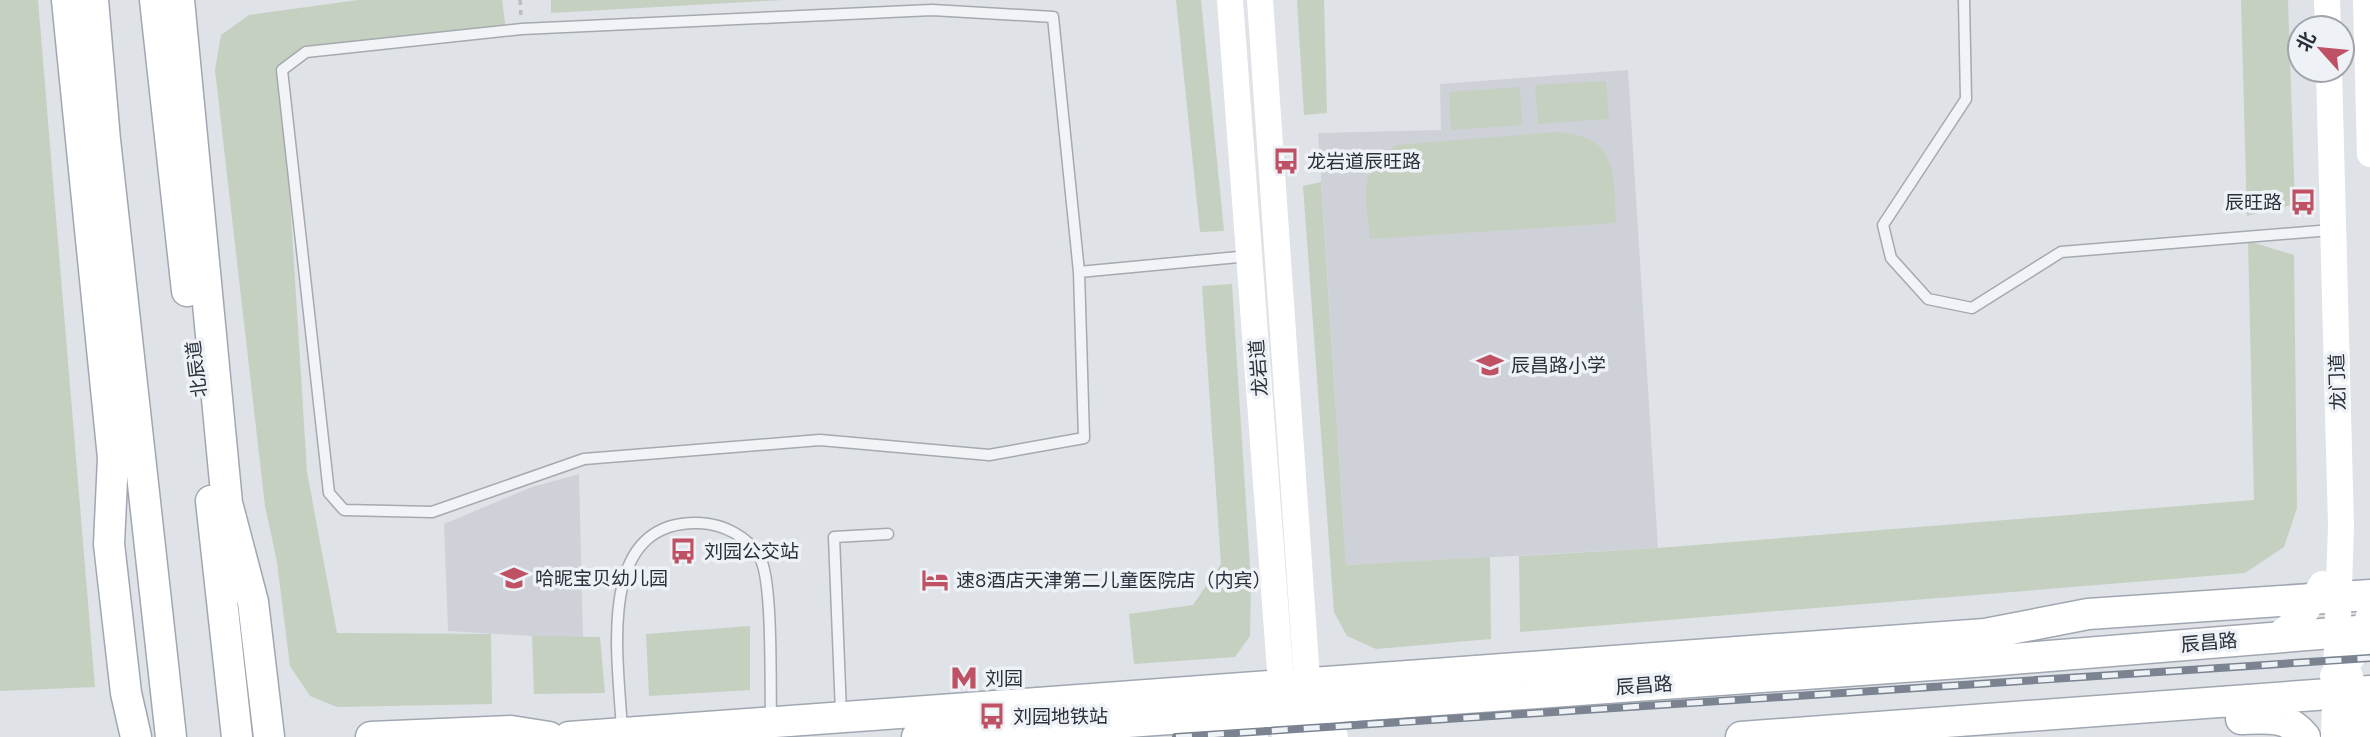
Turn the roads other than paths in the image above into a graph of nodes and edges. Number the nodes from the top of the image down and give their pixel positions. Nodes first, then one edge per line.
1 (67, 0) edge
2 (93, 0) edge
3 (1230, 0) edge
4 (1260, 0) edge
5 (1964, 0) edge
6 (2366, 0) edge
7 (178, 3) edge
8 (2329, 84) edge
9 (2370, 155) edge
10 (2332, 230) junction
11 (1250, 256) junction
12 (1079, 272) junction
13 (2341, 526) junction
14 (888, 534) dead end
15 (2353, 640) edge
16 (1278, 641) junction
17 (1294, 704) edge
18 (1214, 716) junction
19 (842, 717) junction
20 (771, 722) junction
21 (1926, 724) junction
22 (622, 734) junction
23 (136, 737) edge
24 (171, 737) edge
25 (237, 737) edge
26 (269, 737) edge
27 (371, 737) edge
28 (549, 737) edge
29 (569, 737) edge
30 (807, 737) edge
31 (917, 737) edge
32 (1255, 737) edge
33 (1335, 737) edge
34 (1741, 737) edge
35 (2305, 737) edge
36 (2334, 737) edge
37 (2360, 737) edge

1 - 23 main road
2 - 24 main road
3 - 11 main road, 龙岩道
4 - 17 main road, 龙岩道
5 - 10 lane
6 - 9 main road
7 - 25 main road, 北辰道
7 - 26 main road
8 - 10 main road, 龙门道
10 - 13 main road, 龙门道
11 - 12 lane
11 - 16 main road, 龙岩道
12 - 12 lane
13 - 15 main road
13 - 15 main road
14 - 19 lane
15 - 17 main road, 辰昌路
15 - 17 main road
15 - 21 main road
15 - 36 main road
15 - 37 main road
16 - 17 main road, 龙岩道
16 - 17 main road
17 - 18 main road, 辰昌路
17 - 18 main road
17 - 19 main road
17 - 33 main road, 龙岩道
18 - 31 main road, 辰昌路
18 - 32 main road
19 - 20 main road
20 - 22 main road
20 - 22 lane
20 - 30 main road
21 - 34 main road
21 - 35 main road
22 - 29 main road
27 - 28 main road

